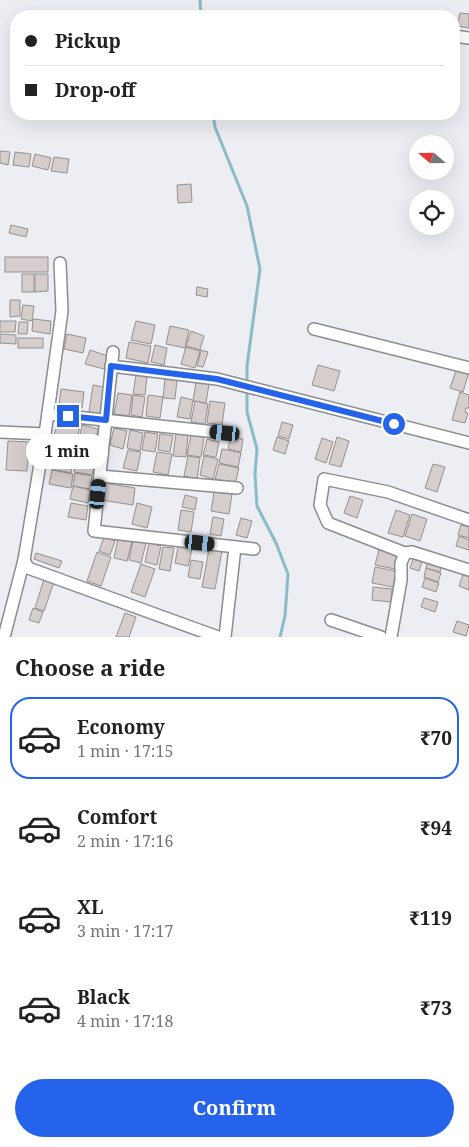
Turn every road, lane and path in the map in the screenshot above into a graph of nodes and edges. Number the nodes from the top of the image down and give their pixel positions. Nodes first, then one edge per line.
1 (60, 263) dead end
2 (314, 329) dead end
3 (113, 352) dead end
4 (111, 366) junction
5 (469, 368) edge
6 (48, 414) junction
7 (106, 420) junction
8 (0, 432) edge
9 (225, 433) dead end
10 (45, 434) junction
11 (469, 443) edge
12 (100, 476) junction
13 (237, 488) dead end
14 (469, 520) edge
15 (235, 547) junction
16 (254, 549) dead end
17 (405, 553) junction
18 (24, 560) junction
19 (469, 570) edge
20 (331, 620) dead end
21 (4, 637) edge
22 (218, 637) edge
23 (225, 637) edge
24 (381, 637) edge
25 (391, 637) edge

1 - 6 street
2 - 5 street
3 - 4 street
4 - 7 street
4 - 11 street
6 - 7 street
6 - 10 street
7 - 9 street
7 - 12 street
8 - 10 street
10 - 18 street
12 - 13 street
12 - 15 street
14 - 17 street
15 - 16 street
15 - 23 street
17 - 19 street
17 - 25 street
18 - 21 street
18 - 22 street
20 - 24 street

